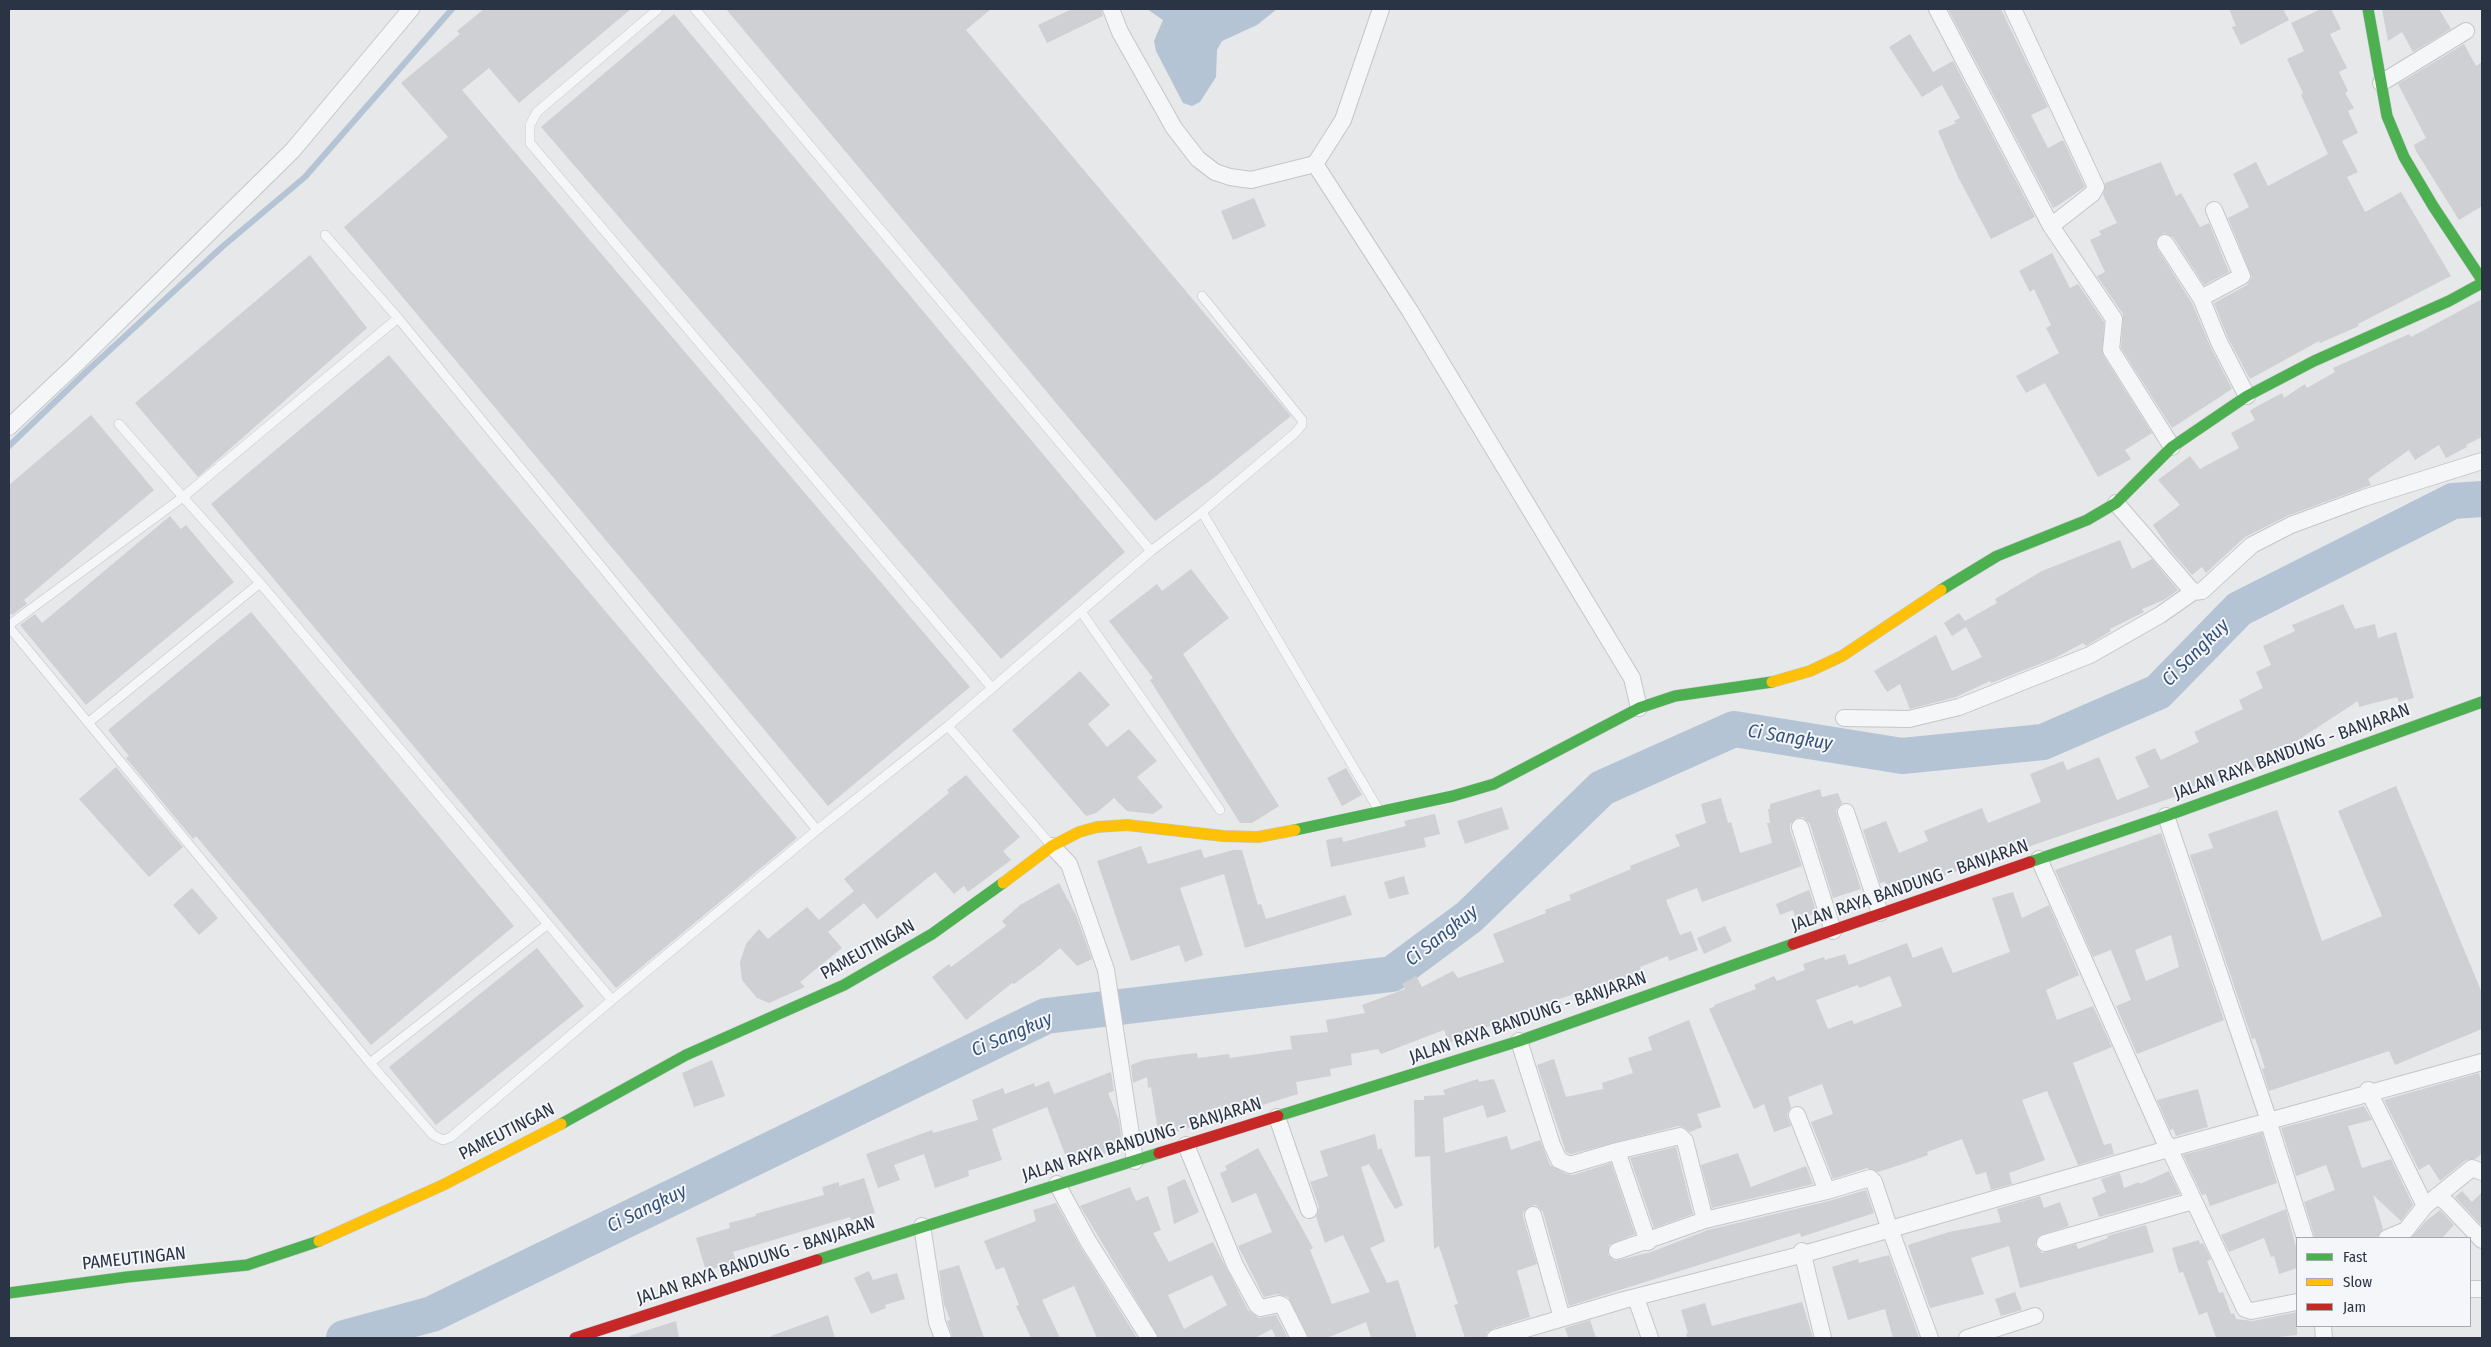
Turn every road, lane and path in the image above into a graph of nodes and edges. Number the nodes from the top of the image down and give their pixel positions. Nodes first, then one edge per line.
1 (410, 9) edge
2 (658, 9) edge
3 (696, 9) edge
4 (1111, 9) edge
5 (1380, 9) edge
6 (1937, 9) edge
7 (2013, 9) edge
8 (2368, 9) edge
9 (2466, 31) dead end
10 (2381, 83) junction
11 (1315, 164) junction
12 (2214, 210) dead end
13 (2051, 226) junction
14 (325, 235) dead end
15 (2165, 243) dead end
16 (2482, 282) edge
17 (1202, 296) dead end
18 (2201, 298) junction
19 (398, 318) junction
20 (2247, 396) junction
21 (119, 424) dead end
22 (9, 427) edge
23 (2172, 447) junction
24 (2482, 461) edge
25 (183, 497) junction
26 (2116, 503) junction
27 (1202, 512) junction
28 (1151, 551) junction
29 (260, 583) junction
30 (2193, 592) junction
31 (1082, 613) junction
32 (9, 626) edge
33 (992, 688) junction
34 (2482, 702) edge
35 (1639, 708) junction
36 (1844, 718) dead end
37 (89, 722) junction
38 (948, 726) junction
39 (1220, 810) dead end
40 (1380, 812) junction
41 (1846, 812) dead end
42 (2166, 816) junction
43 (1800, 827) dead end
44 (817, 830) junction
45 (1052, 846) junction
46 (2039, 859) junction
47 (1880, 913) junction
48 (548, 924) junction
49 (1833, 931) junction
50 (612, 1000) junction
51 (1519, 1041) junction
52 (370, 1063) junction
53 (2482, 1064) edge
54 (2368, 1093) junction
55 (1797, 1116) dead end
56 (1277, 1117) junction
57 (2269, 1121) junction
58 (1186, 1145) junction
59 (2168, 1149) junction
60 (1617, 1150) junction
61 (1135, 1161) junction
62 (2482, 1172) edge
63 (1058, 1184) junction
64 (1827, 1192) junction
65 (2193, 1201) junction
66 (2431, 1201) junction
67 (1309, 1210) dead end
68 (1533, 1215) dead end
69 (1705, 1220) junction
70 (922, 1226) junction
71 (1890, 1230) junction
72 (2306, 1237) edge
73 (2389, 1237) edge
74 (2482, 1240) edge
75 (1648, 1242) junction
76 (2045, 1243) dead end
77 (1617, 1251) dead end
78 (1804, 1254) junction
79 (9, 1293) edge
80 (1636, 1298) junction
81 (2296, 1302) edge
82 (2036, 1316) dead end
83 (1562, 1318) junction
84 (575, 1338) edge
85 (943, 1338) edge
86 (1149, 1338) edge
87 (1300, 1338) edge
88 (1496, 1338) edge
89 (1650, 1338) edge
90 (1823, 1338) edge
91 (1930, 1338) edge
92 (1966, 1338) edge

1 - 22 street
2 - 33 lane
3 - 28 lane
4 - 11 street
5 - 11 street
6 - 13 street
7 - 13 street
8 - 10 street
9 - 10 street
10 - 16 street
11 - 35 street
12 - 18 street
13 - 23 street
14 - 19 lane
15 - 18 street
16 - 20 street, PAMEUTINGAN
17 - 27 lane
18 - 20 street
19 - 25 lane
19 - 44 lane
20 - 23 street, PAMEUTINGAN
21 - 25 lane
23 - 26 street, PAMEUTINGAN
24 - 30 street
25 - 29 lane
25 - 32 lane
26 - 30 street
26 - 35 street, PAMEUTINGAN
27 - 28 lane
27 - 40 lane
28 - 31 lane
29 - 37 lane
29 - 48 lane
30 - 36 street
31 - 33 lane
31 - 39 lane
32 - 37 lane
33 - 38 lane
34 - 42 street, JALAN RAYA BANDUNG - BANJARAN
35 - 40 street, PAMEUTINGAN
37 - 52 lane
38 - 44 lane
38 - 45 lane
40 - 45 street, PAMEUTINGAN
41 - 47 street
42 - 46 street, JALAN RAYA BANDUNG - BANJARAN
42 - 57 street
43 - 49 street
44 - 50 lane
45 - 61 street
45 - 79 street, PAMEUTINGAN
46 - 47 street, JALAN RAYA BANDUNG - BANJARAN
46 - 59 street
47 - 49 street, JALAN RAYA BANDUNG - BANJARAN
48 - 50 lane
48 - 52 lane
49 - 51 street, JALAN RAYA BANDUNG - BANJARAN
50 - 52 lane
51 - 56 street, JALAN RAYA BANDUNG - BANJARAN
51 - 60 street
53 - 54 street
54 - 57 street
54 - 66 street
55 - 64 street
56 - 58 street, JALAN RAYA BANDUNG - BANJARAN
56 - 67 street
57 - 59 street
57 - 72 street
58 - 61 street, JALAN RAYA BANDUNG - BANJARAN
58 - 87 street
59 - 65 street
59 - 71 street
60 - 69 street
60 - 75 street
61 - 63 street, JALAN RAYA BANDUNG - BANJARAN
62 - 66 street
63 - 70 street, JALAN RAYA BANDUNG - BANJARAN
63 - 86 street
64 - 69 street
64 - 71 street
65 - 76 street
65 - 81 street
66 - 73 street
66 - 74 street
68 - 83 street
69 - 75 street
70 - 84 street, JALAN RAYA BANDUNG - BANJARAN
70 - 85 street
71 - 78 street
71 - 91 street
75 - 77 street
78 - 80 street
78 - 90 street
80 - 83 street
80 - 89 street
82 - 92 street
83 - 88 street

